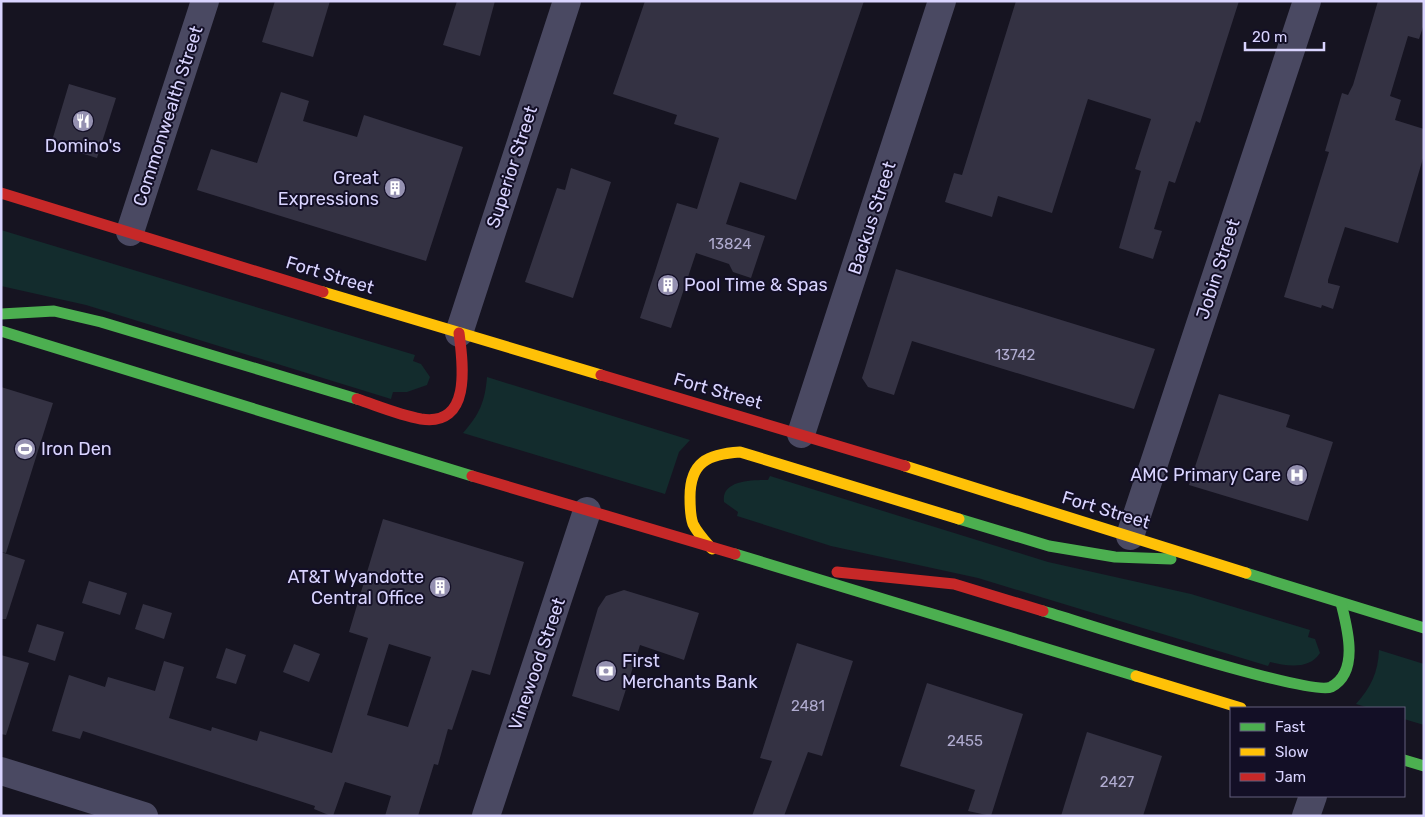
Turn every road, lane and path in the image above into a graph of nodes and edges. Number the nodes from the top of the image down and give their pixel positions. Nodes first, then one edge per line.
1 (205, 1) edge
2 (567, 1) edge
3 (942, 1) edge
4 (1307, 1) edge
5 (1, 193) edge
6 (130, 232) junction
7 (1, 314) edge
8 (1, 331) edge
9 (459, 333) junction
10 (801, 434) junction
11 (587, 511) junction
12 (1130, 536) junction
13 (712, 549) junction
14 (1208, 560) junction
15 (778, 566) junction
16 (1341, 603) junction
17 (1424, 628) edge
18 (1238, 707) edge
19 (1405, 760) edge
20 (1424, 766) edge
21 (1, 771) edge
22 (1313, 797) edge
23 (144, 816) edge
24 (486, 816) edge
25 (1306, 816) edge

1 - 6 street, Commonwealth Street
2 - 9 street, Superior Street
3 - 10 street, Backus Street
4 - 12 street, Jobin Street
5 - 6 main road, Fort Street
6 - 9 main road, Fort Street
7 - 9 main road
8 - 11 main road
9 - 10 main road, Fort Street
10 - 12 main road, Fort Street
11 - 13 main road
11 - 24 street, Vinewood Street
12 - 14 main road, Fort Street
13 - 14 main road
13 - 15 main road
14 - 16 main road, Fort Street
15 - 16 main road
15 - 18 main road
16 - 17 main road, Fort Street
19 - 20 main road
21 - 23 street
22 - 25 street

